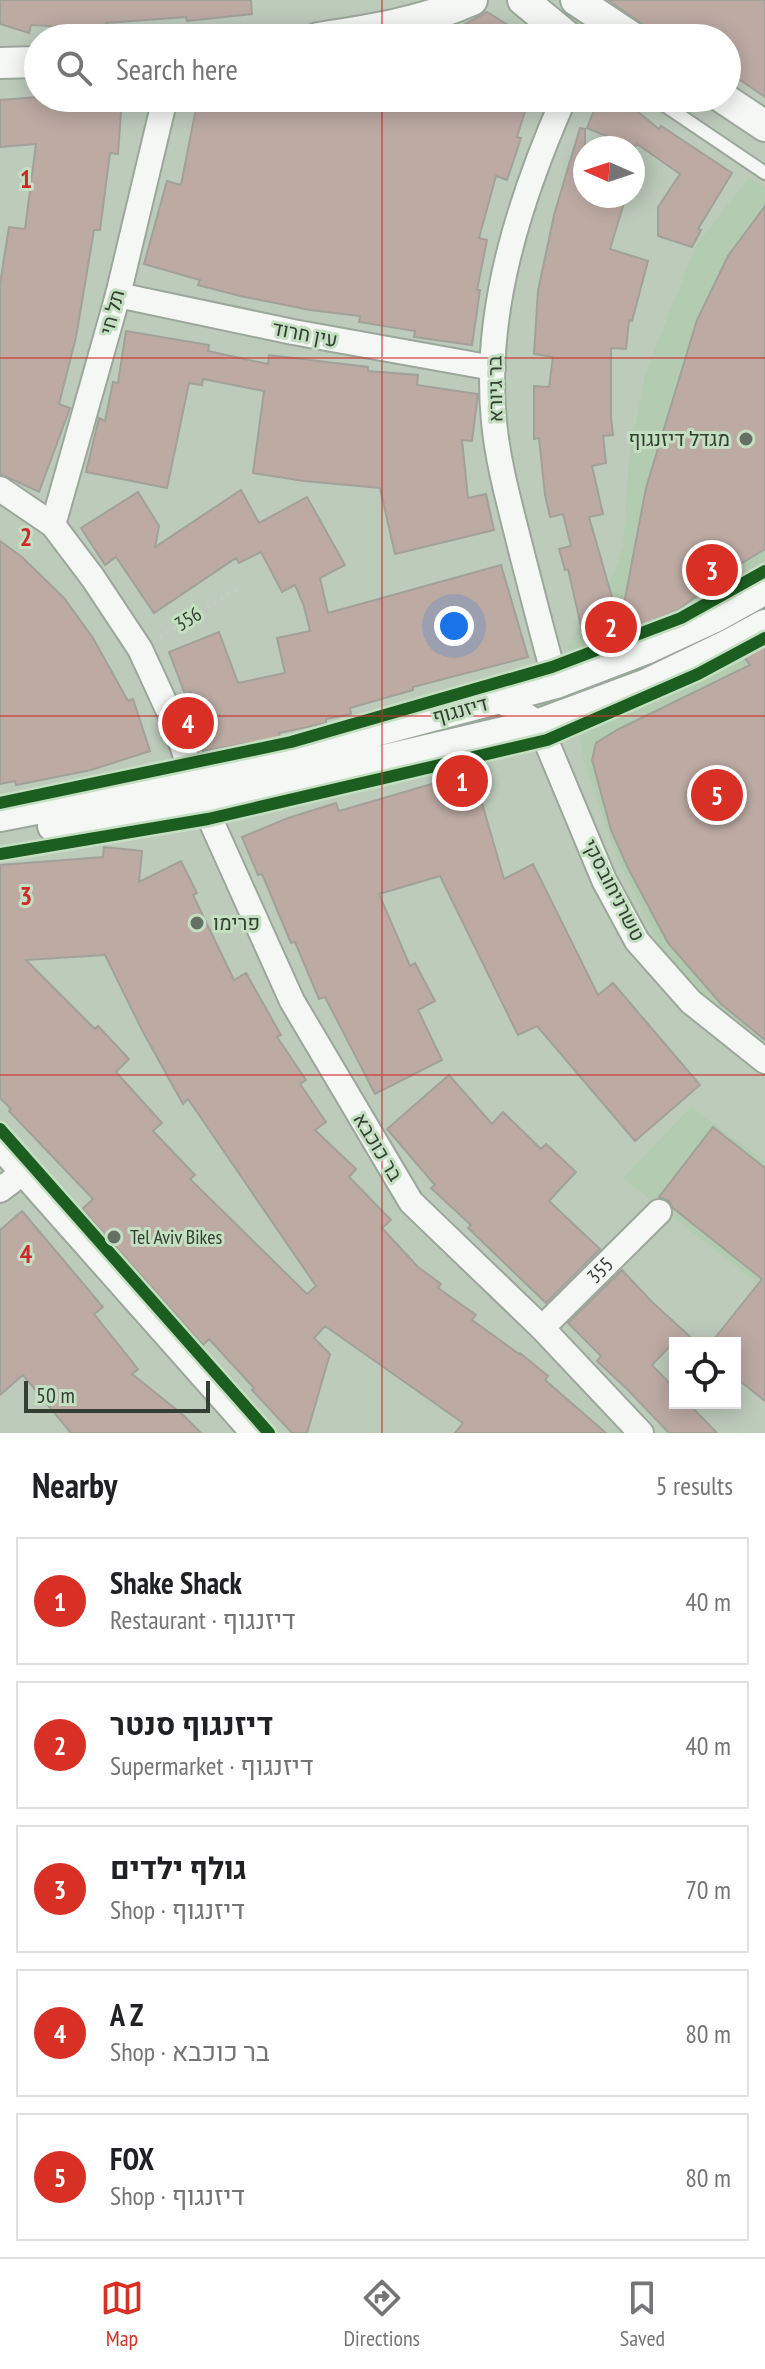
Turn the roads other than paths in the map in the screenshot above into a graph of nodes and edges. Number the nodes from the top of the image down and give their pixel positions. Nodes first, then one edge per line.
1 (472, 0) edge
2 (523, 0) edge
3 (576, 0) edge
4 (395, 24) edge
5 (552, 24) edge
6 (612, 24) edge
7 (24, 62) edge
8 (0, 63) edge
9 (741, 110) edge
10 (162, 112) edge
11 (558, 112) edge
12 (675, 112) edge
13 (765, 126) edge
14 (765, 173) edge
15 (118, 295) junction
16 (493, 368) junction
17 (0, 489) edge
18 (53, 525) junction
19 (765, 589) edge
20 (765, 625) edge
21 (556, 683) junction
22 (496, 700) junction
23 (539, 724) junction
24 (198, 790) junction
25 (0, 816) edge
26 (0, 834) edge
27 (765, 1061) edge
28 (0, 1143) edge
29 (25, 1171) junction
30 (0, 1190) edge
31 (659, 1212) dead end
32 (542, 1328) junction
33 (257, 1433) edge
34 (641, 1433) edge

1 - 4 street
2 - 5 street
3 - 6 street
7 - 8 street
9 - 13 street
10 - 15 street, תל חי
11 - 16 street, בר גיורא
12 - 14 lane
15 - 16 street, עין חרוד
15 - 18 street, תל חי
16 - 21 street, בר גיורא
17 - 18 street, בר כוכבא
18 - 24 street, בר כוכבא
19 - 21 street, דיזנגוף
20 - 23 street, דיזנגוף
21 - 22 street, דיזנגוף
22 - 23 street
22 - 24 street, דיזנגוף
23 - 24 street, דיזנגוף
23 - 27 street, טשרניחובסקי
24 - 25 street, דיזנגוף
24 - 26 street, דיזנגוף
24 - 32 street, בר כוכבא
28 - 29 street
29 - 30 street
29 - 33 street
31 - 32 street, 355
32 - 34 street, בר כוכבא

